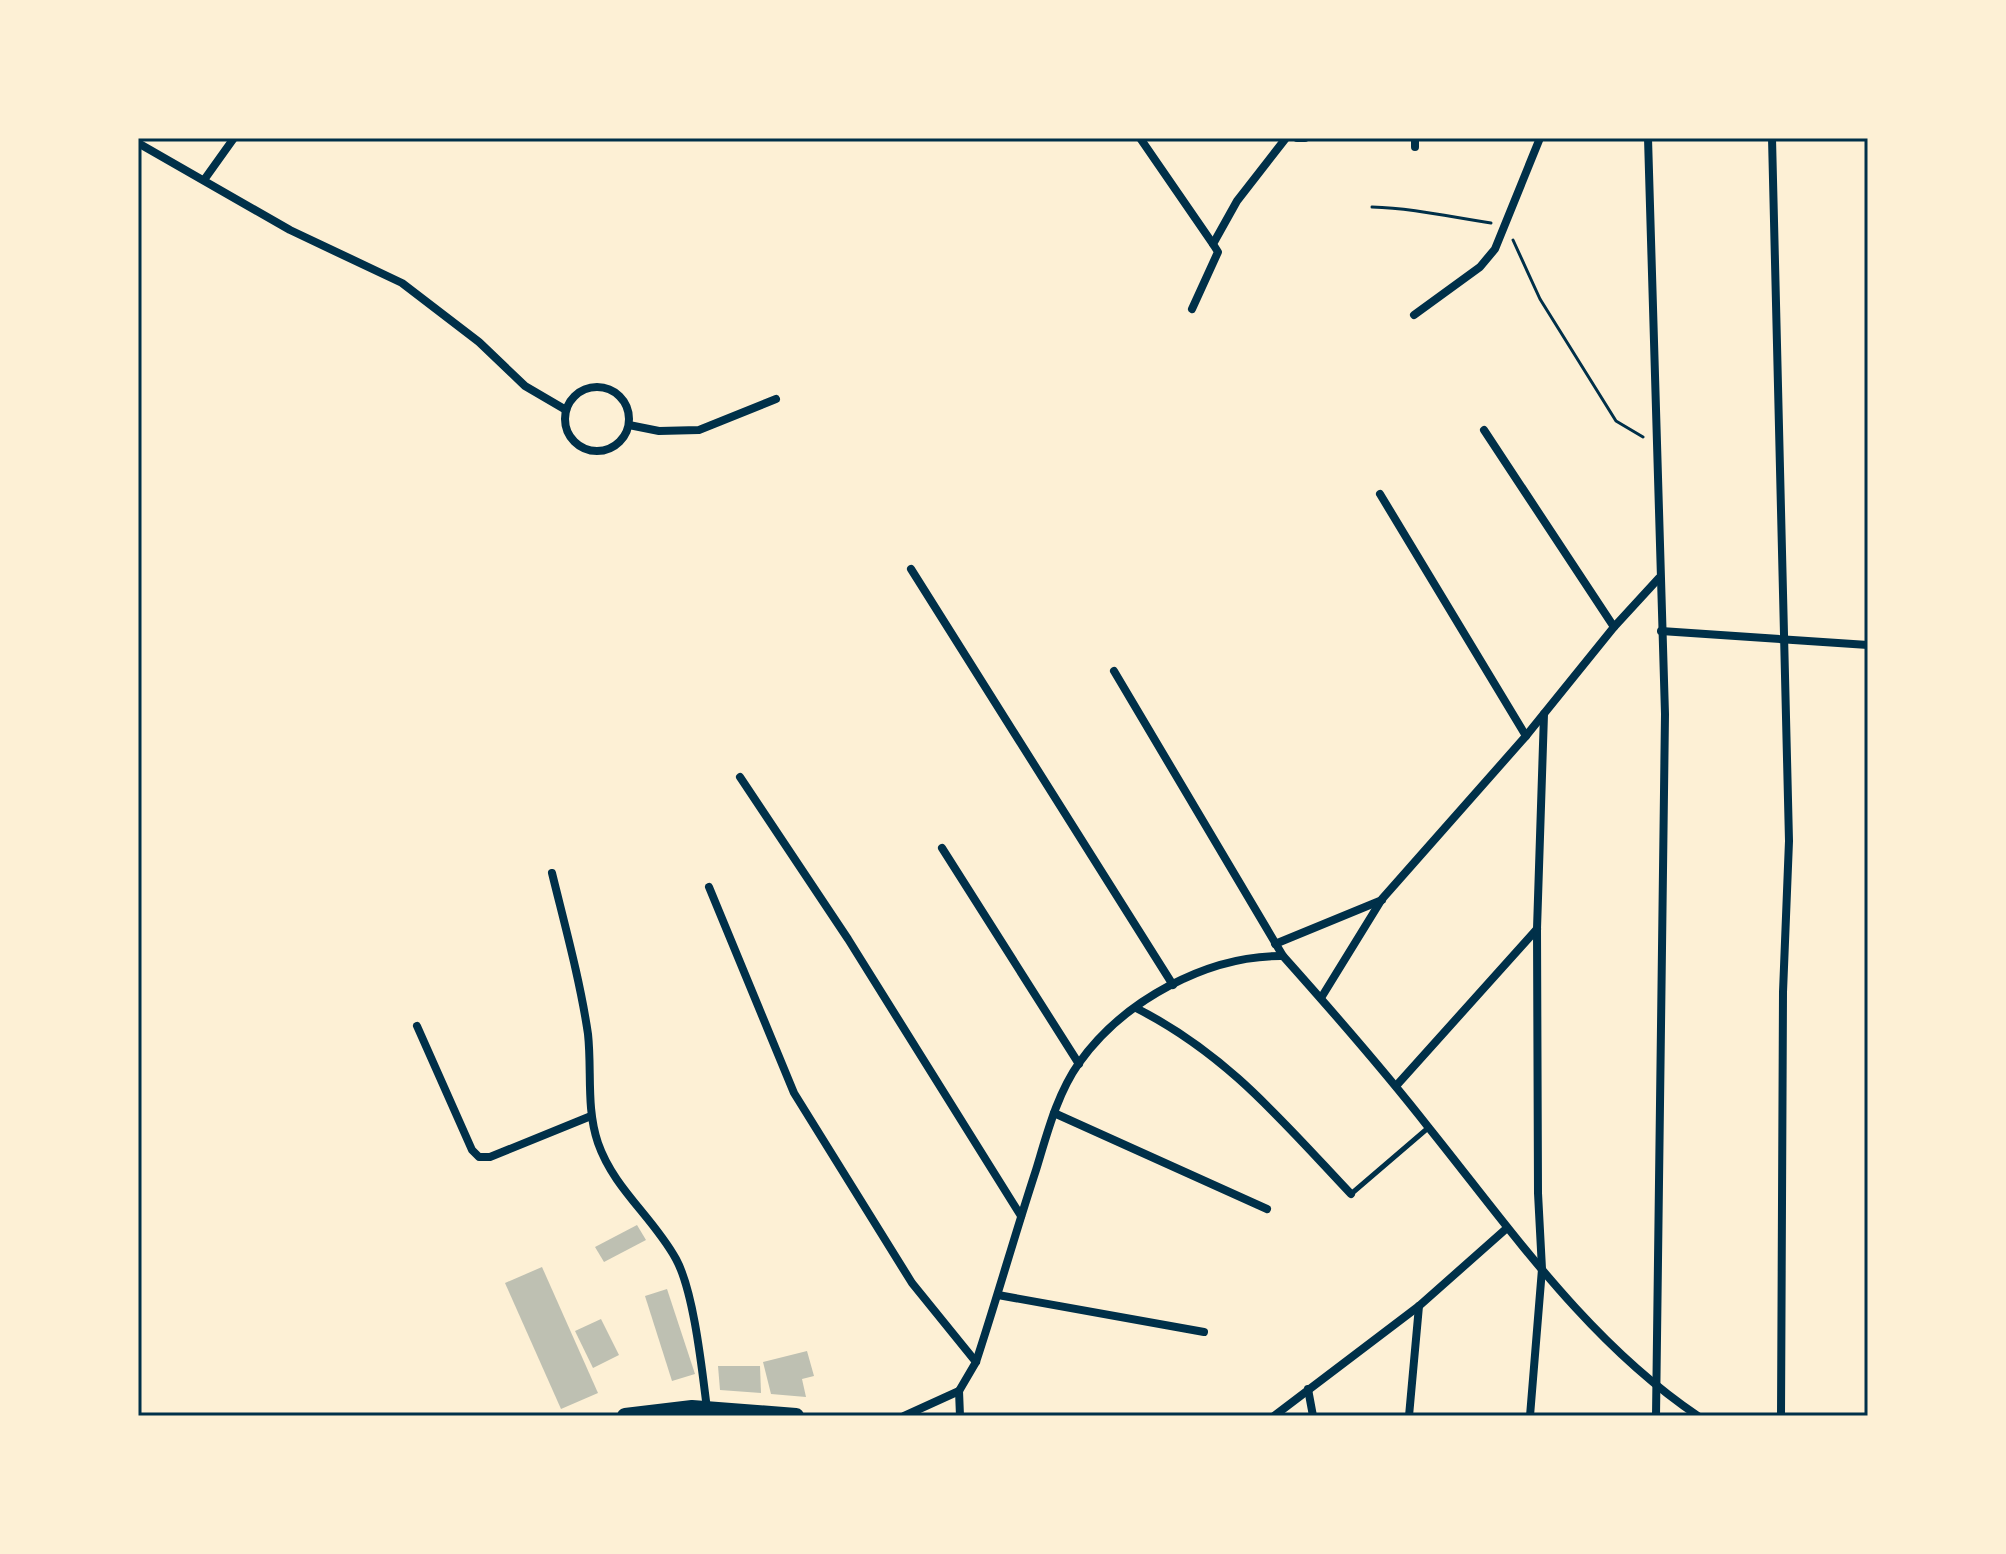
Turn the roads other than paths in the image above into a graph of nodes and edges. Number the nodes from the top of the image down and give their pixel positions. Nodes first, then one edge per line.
1 (234, 138) edge
2 (1140, 138) edge
3 (1286, 138) edge
4 (1297, 138) edge
5 (1305, 138) edge
6 (1540, 138) edge
7 (1648, 138) edge
8 (1772, 138) edge
9 (138, 143) edge
10 (204, 180) junction
11 (1213, 244) junction
12 (1192, 309) dead end
13 (1414, 315) dead end
14 (776, 399) dead end
15 (566, 410) junction
16 (629, 425) junction
17 (1484, 430) dead end
18 (1380, 494) dead end
19 (911, 569) dead end
20 (1660, 578) junction
21 (1614, 627) junction
22 (1661, 631) junction
23 (1786, 640) junction
24 (1868, 645) edge
25 (1114, 671) dead end
26 (1544, 714) junction
27 (1526, 736) junction
28 (740, 777) dead end
29 (942, 848) dead end
30 (552, 873) dead end
31 (709, 887) dead end
32 (1382, 899) junction
33 (1537, 929) junction
34 (1275, 944) junction
35 (1283, 956) junction
36 (1173, 985) junction
37 (1321, 998) junction
38 (1136, 1008) junction
39 (417, 1026) dead end
40 (1079, 1064) junction
41 (1396, 1086) junction
42 (1054, 1113) junction
43 (591, 1116) junction
44 (1429, 1127) junction
45 (1351, 1194) joint
46 (1267, 1209) dead end
47 (1021, 1216) junction
48 (1507, 1228) junction
49 (1542, 1269) junction
50 (998, 1295) junction
51 (1419, 1306) junction
52 (1204, 1332) dead end
53 (976, 1362) junction
54 (1308, 1389) junction
55 (1657, 1389) junction
56 (959, 1391) junction
57 (707, 1409) junction
58 (625, 1416) edge
59 (796, 1416) edge
60 (904, 1416) edge
61 (960, 1416) edge
62 (1274, 1416) edge
63 (1313, 1416) edge
64 (1409, 1416) edge
65 (1530, 1416) edge
66 (1656, 1416) edge
67 (1698, 1416) edge
68 (1781, 1416) edge

1 - 10 street
2 - 11 street
3 - 11 street
4 - 5 street
6 - 13 street
7 - 20 street
8 - 23 street
9 - 10 street
10 - 15 street
11 - 12 street
14 - 16 street
15 - 16 street
15 - 16 street
17 - 21 street
18 - 27 street
19 - 36 street
20 - 21 street
20 - 22 street
21 - 26 street
22 - 23 street
22 - 55 street
23 - 24 street
23 - 68 street
25 - 34 street
26 - 27 street
26 - 33 street
27 - 32 street
28 - 47 street
29 - 40 street
30 - 43 street
31 - 53 street
32 - 34 street
32 - 37 street
33 - 41 street
33 - 49 street
34 - 35 street
35 - 36 street
35 - 37 street
36 - 38 street
37 - 41 street
38 - 40 street
38 - 45 street
39 - 43 street
40 - 42 street
41 - 44 street
42 - 46 street
42 - 47 street
43 - 57 street
44 - 45 lane
44 - 48 street
47 - 50 street
48 - 49 street
48 - 51 street
49 - 55 street
49 - 65 street
50 - 52 street
50 - 53 street
51 - 54 street
51 - 64 street
53 - 56 street
54 - 62 street
54 - 63 street
55 - 66 street
55 - 67 street
56 - 60 street
56 - 61 street
57 - 58 main road
57 - 59 main road

